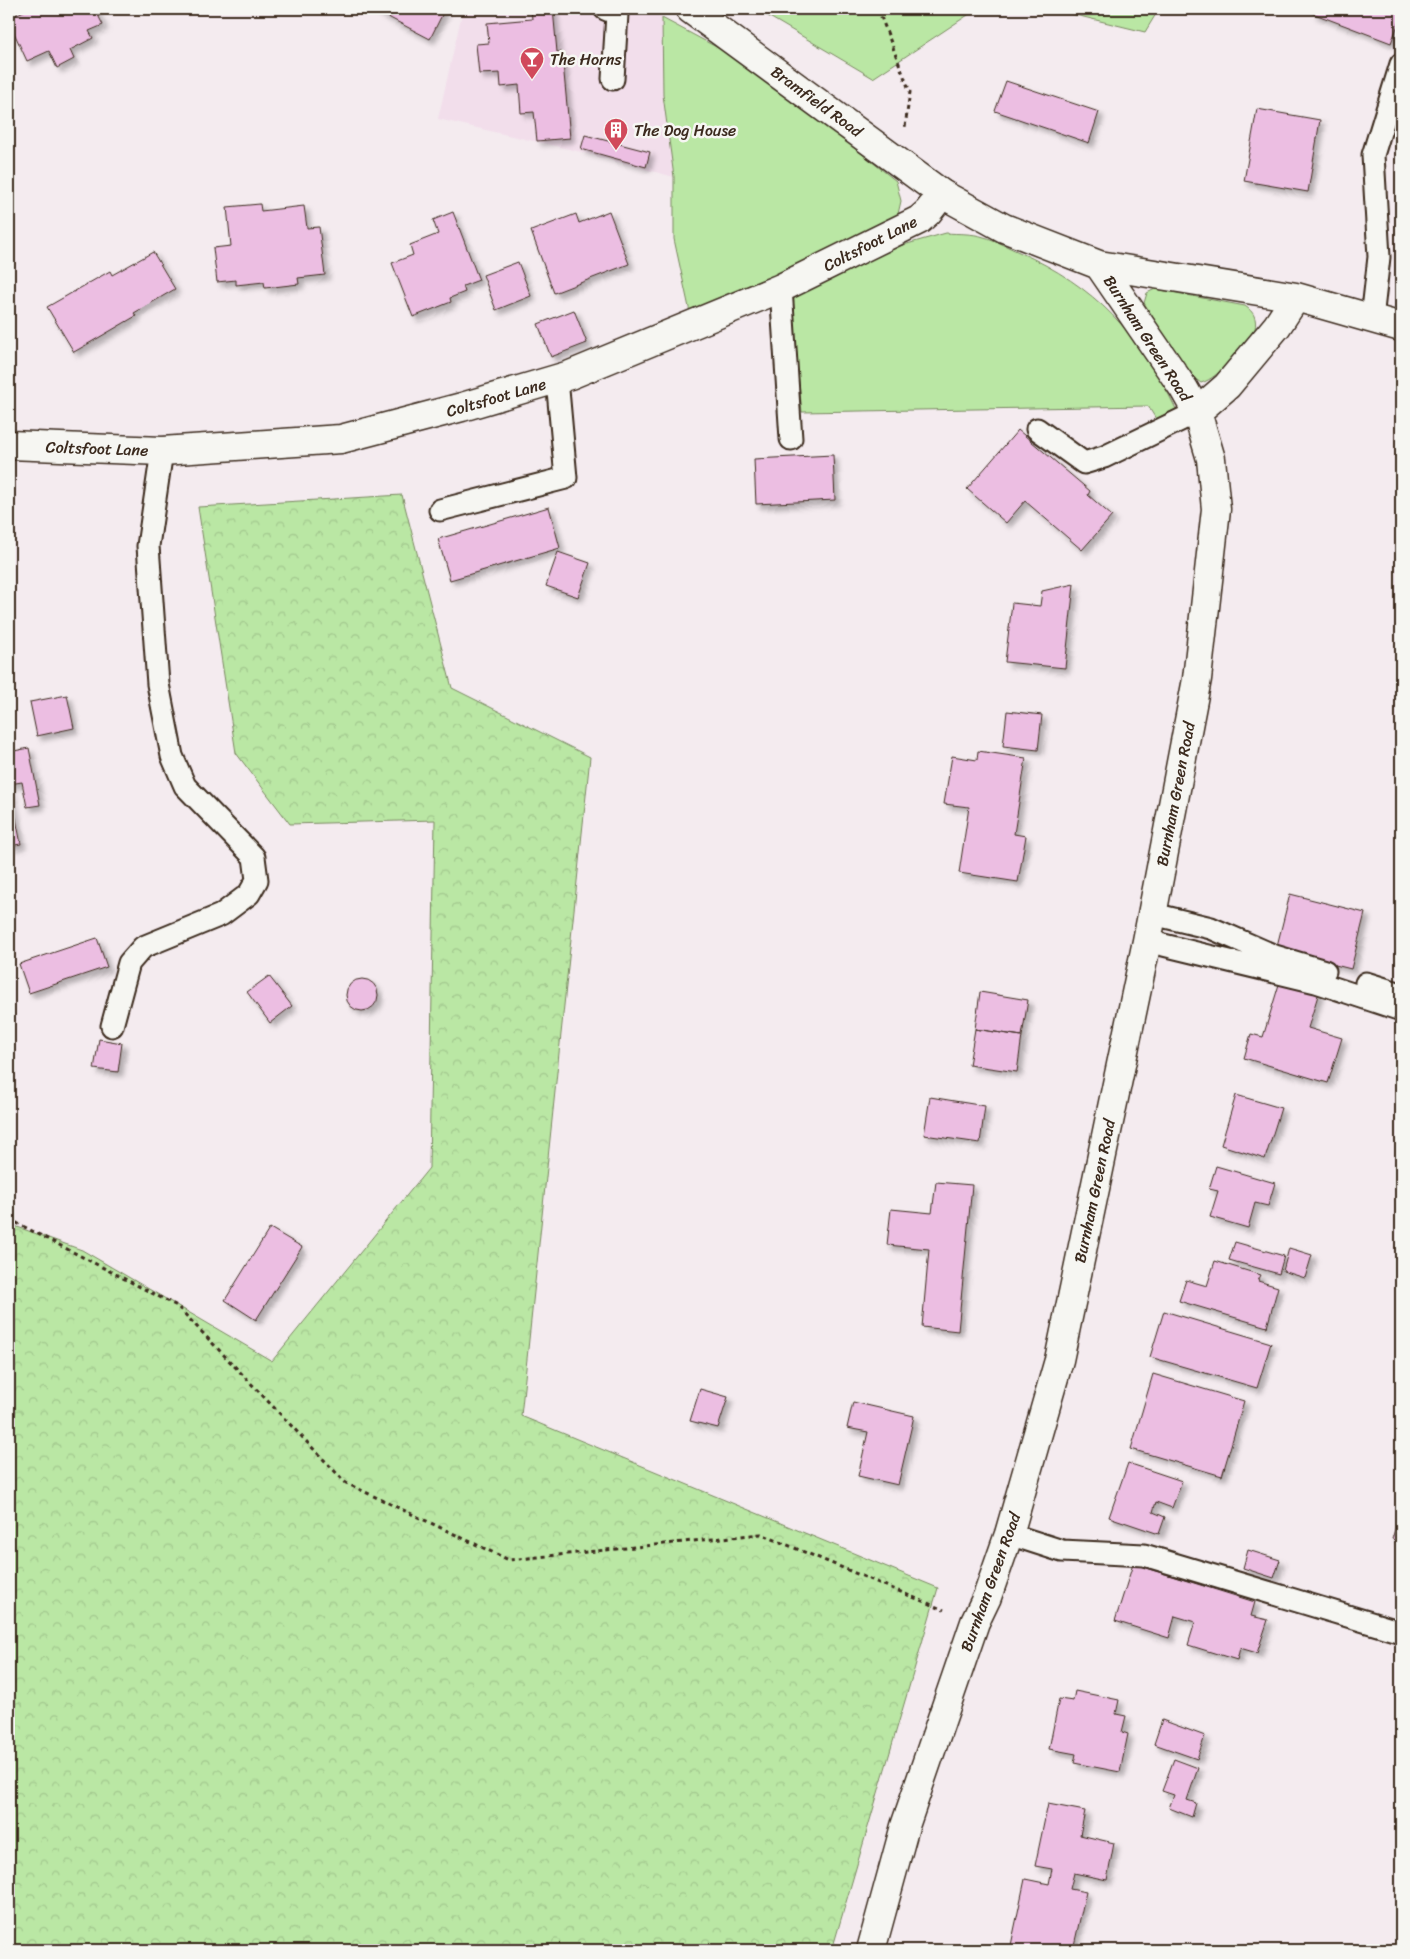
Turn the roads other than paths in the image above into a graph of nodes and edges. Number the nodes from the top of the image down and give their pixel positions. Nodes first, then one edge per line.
1 (690, 9) edge
2 (614, 10) edge
3 (1401, 64) edge
4 (613, 79) dead end
5 (942, 194) junction
6 (1100, 265) junction
7 (781, 288) junction
8 (1296, 297) junction
9 (1372, 319) junction
10 (1401, 327) edge
11 (557, 379) junction
12 (1197, 412) junction
13 (1037, 429) dead end
14 (791, 439) dead end
15 (9, 445) edge
16 (162, 451) junction
17 (440, 510) dead end
18 (1153, 914) junction
19 (1147, 942) junction
20 (1401, 994) edge
21 (1401, 1010) edge
22 (112, 1026) dead end
23 (1009, 1534) junction
24 (1401, 1632) edge
25 (871, 1950) edge

1 - 5 street, Bramfield Road
2 - 4 lane
3 - 9 lane
5 - 6 street, Bramfield Road
5 - 7 street, Coltsfoot Lane
6 - 8 street, Bramfield Road
6 - 12 street, Burnham Green Road
7 - 11 street, Coltsfoot Lane
7 - 14 lane
8 - 9 street, Bramfield Road
8 - 12 street, Burnham Green Road
9 - 10 street, Bramfield Road
11 - 16 street, Coltsfoot Lane
11 - 17 lane
12 - 13 lane
12 - 18 street, Burnham Green Road
15 - 16 street, Coltsfoot Lane
16 - 22 lane
18 - 19 street, Burnham Green Road
18 - 20 lane
19 - 21 lane
19 - 23 street, Burnham Green Road
23 - 24 lane
23 - 25 street, Burnham Green Road

